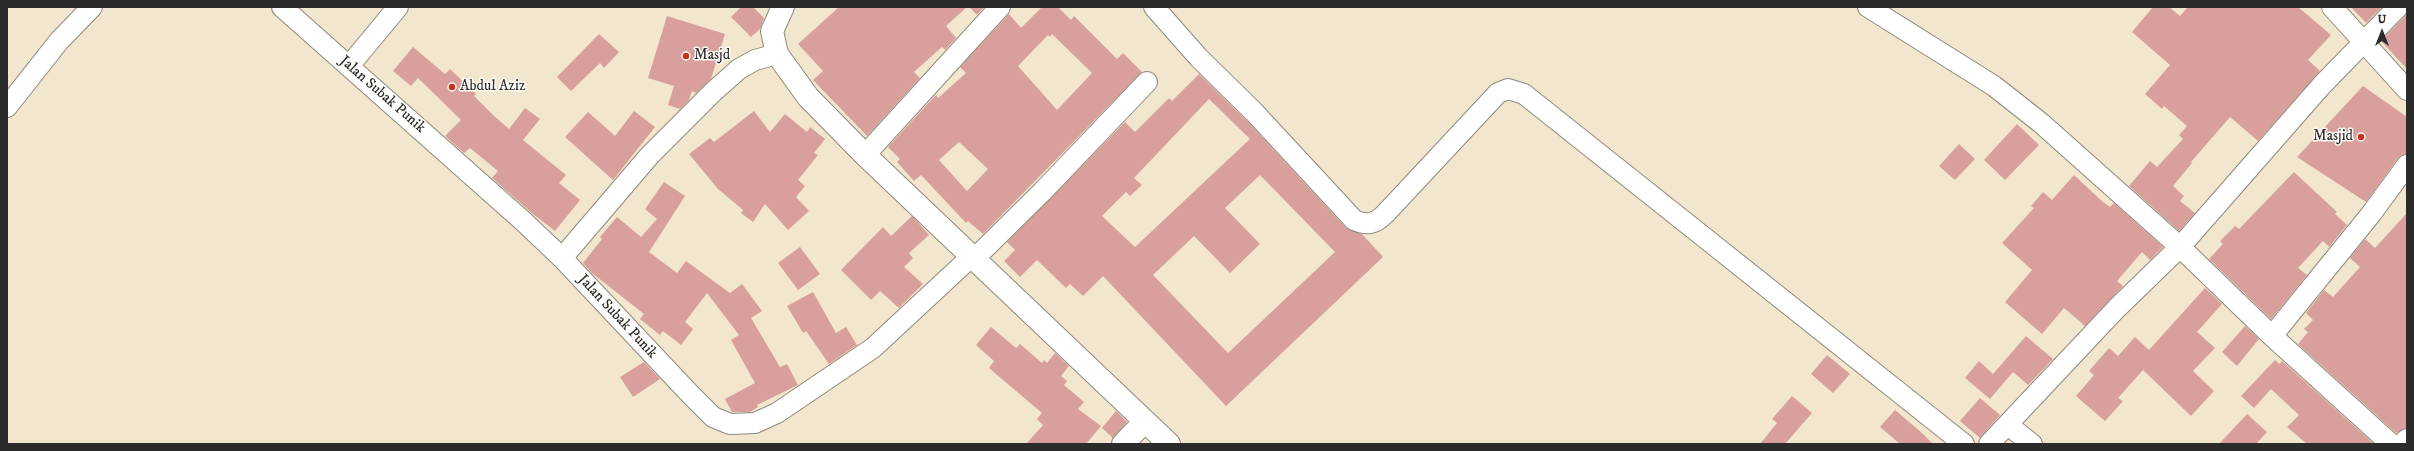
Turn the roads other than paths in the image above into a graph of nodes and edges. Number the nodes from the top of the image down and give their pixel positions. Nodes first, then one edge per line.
1 (92, 7) edge
2 (282, 7) edge
3 (398, 7) edge
4 (783, 7) edge
5 (1000, 7) edge
6 (1154, 7) edge
7 (1868, 7) edge
8 (2332, 7) edge
9 (2398, 7) edge
10 (2364, 43) junction
11 (777, 54) junction
12 (349, 66) junction
13 (1147, 82) dead end
14 (2407, 90) edge
15 (7, 107) edge
16 (864, 155) junction
17 (2407, 165) edge
18 (2180, 247) junction
19 (562, 258) junction
20 (973, 258) junction
21 (2272, 336) junction
22 (1144, 422) junction
23 (2008, 425) junction
24 (2407, 439) edge
25 (1123, 444) edge
26 (1169, 444) edge
27 (1964, 444) edge
28 (1989, 444) edge
29 (2032, 444) edge
30 (2391, 444) edge
31 (2402, 444) edge

1 - 15 street
2 - 12 street, Jalan Subak Punik
3 - 12 street
4 - 11 street
5 - 16 street
6 - 27 street
7 - 18 street
8 - 10 street
9 - 10 street
10 - 14 street
10 - 18 street
11 - 16 street
11 - 19 street
12 - 19 street, Jalan Subak Punik
13 - 20 street, Jalan Subak Punik
16 - 20 street
17 - 21 street
18 - 21 street
18 - 23 street
19 - 20 street, Jalan Subak Punik
20 - 22 street
21 - 30 street
22 - 25 street
22 - 26 street
23 - 28 street
23 - 29 street
24 - 31 street

